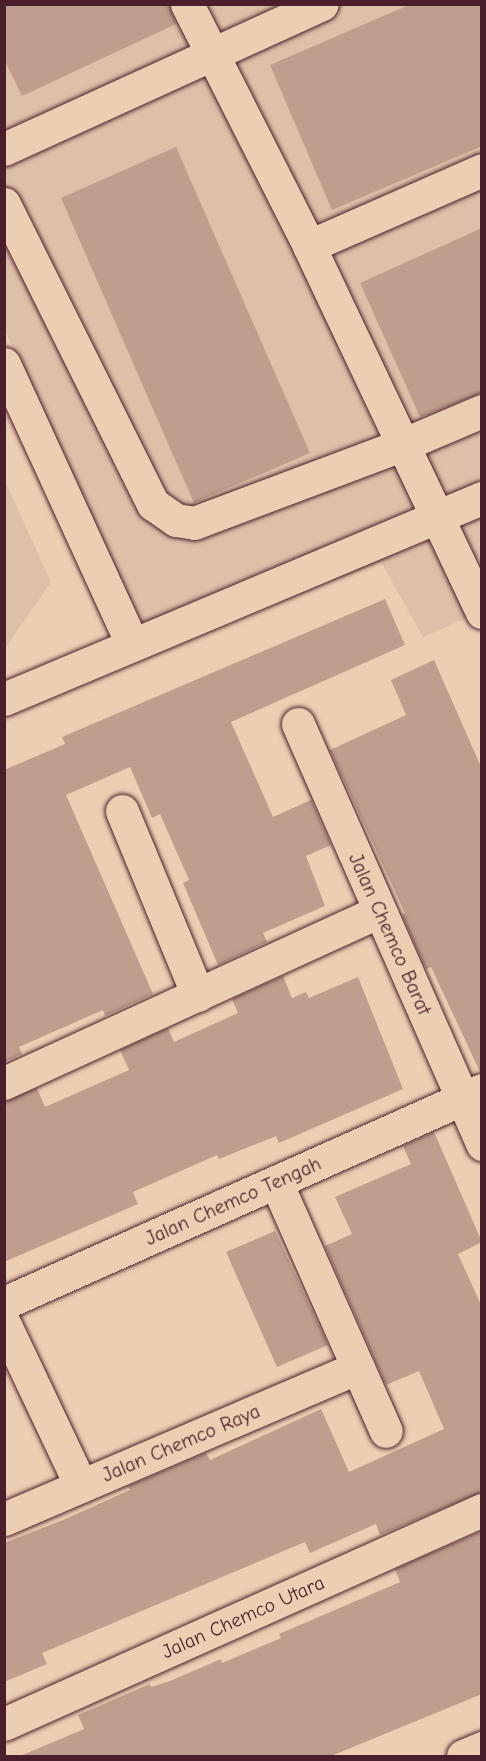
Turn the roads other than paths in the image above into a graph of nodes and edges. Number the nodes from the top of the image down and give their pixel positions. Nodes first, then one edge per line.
1 (187, 4) edge
2 (322, 4) edge
3 (209, 53) junction
4 (4, 149) edge
5 (482, 170) edge
6 (4, 204) edge
7 (309, 246) junction
8 (4, 364) edge
9 (482, 411) edge
10 (402, 445) junction
11 (482, 498) edge
12 (439, 518) junction
13 (482, 612) edge
14 (132, 644) junction
15 (4, 699) edge
16 (298, 724) dead end
17 (122, 811) dead end
18 (380, 911) junction
19 (198, 995) junction
20 (6, 1077) edge
21 (472, 1094) edge
22 (482, 1144) edge
23 (276, 1182) junction
24 (4, 1304) edge
25 (4, 1323) edge
26 (358, 1367) junction
27 (386, 1431) dead end
28 (81, 1486) junction
29 (482, 1510) edge
30 (4, 1519) edge
31 (4, 1724) edge
32 (482, 1748) edge
33 (463, 1756) edge

1 - 3 street
2 - 3 street
3 - 4 street
3 - 7 street
5 - 7 street
6 - 10 street
7 - 10 street
8 - 14 street
9 - 10 street
10 - 12 street
11 - 12 street
12 - 13 street
12 - 14 street
14 - 15 street
16 - 18 street, Jalan Chemco Barat
17 - 19 street
18 - 19 street
18 - 21 street, Jalan Chemco Barat
19 - 20 street
21 - 22 street, Jalan Chemco Barat
21 - 23 street, Jalan Chemco Tengah
23 - 24 street, Jalan Chemco Tengah
23 - 26 street
25 - 28 street
26 - 27 street
26 - 28 street, Jalan Chemco Raya
28 - 30 street, Jalan Chemco Raya
29 - 31 street, Jalan Chemco Utara
32 - 33 street

